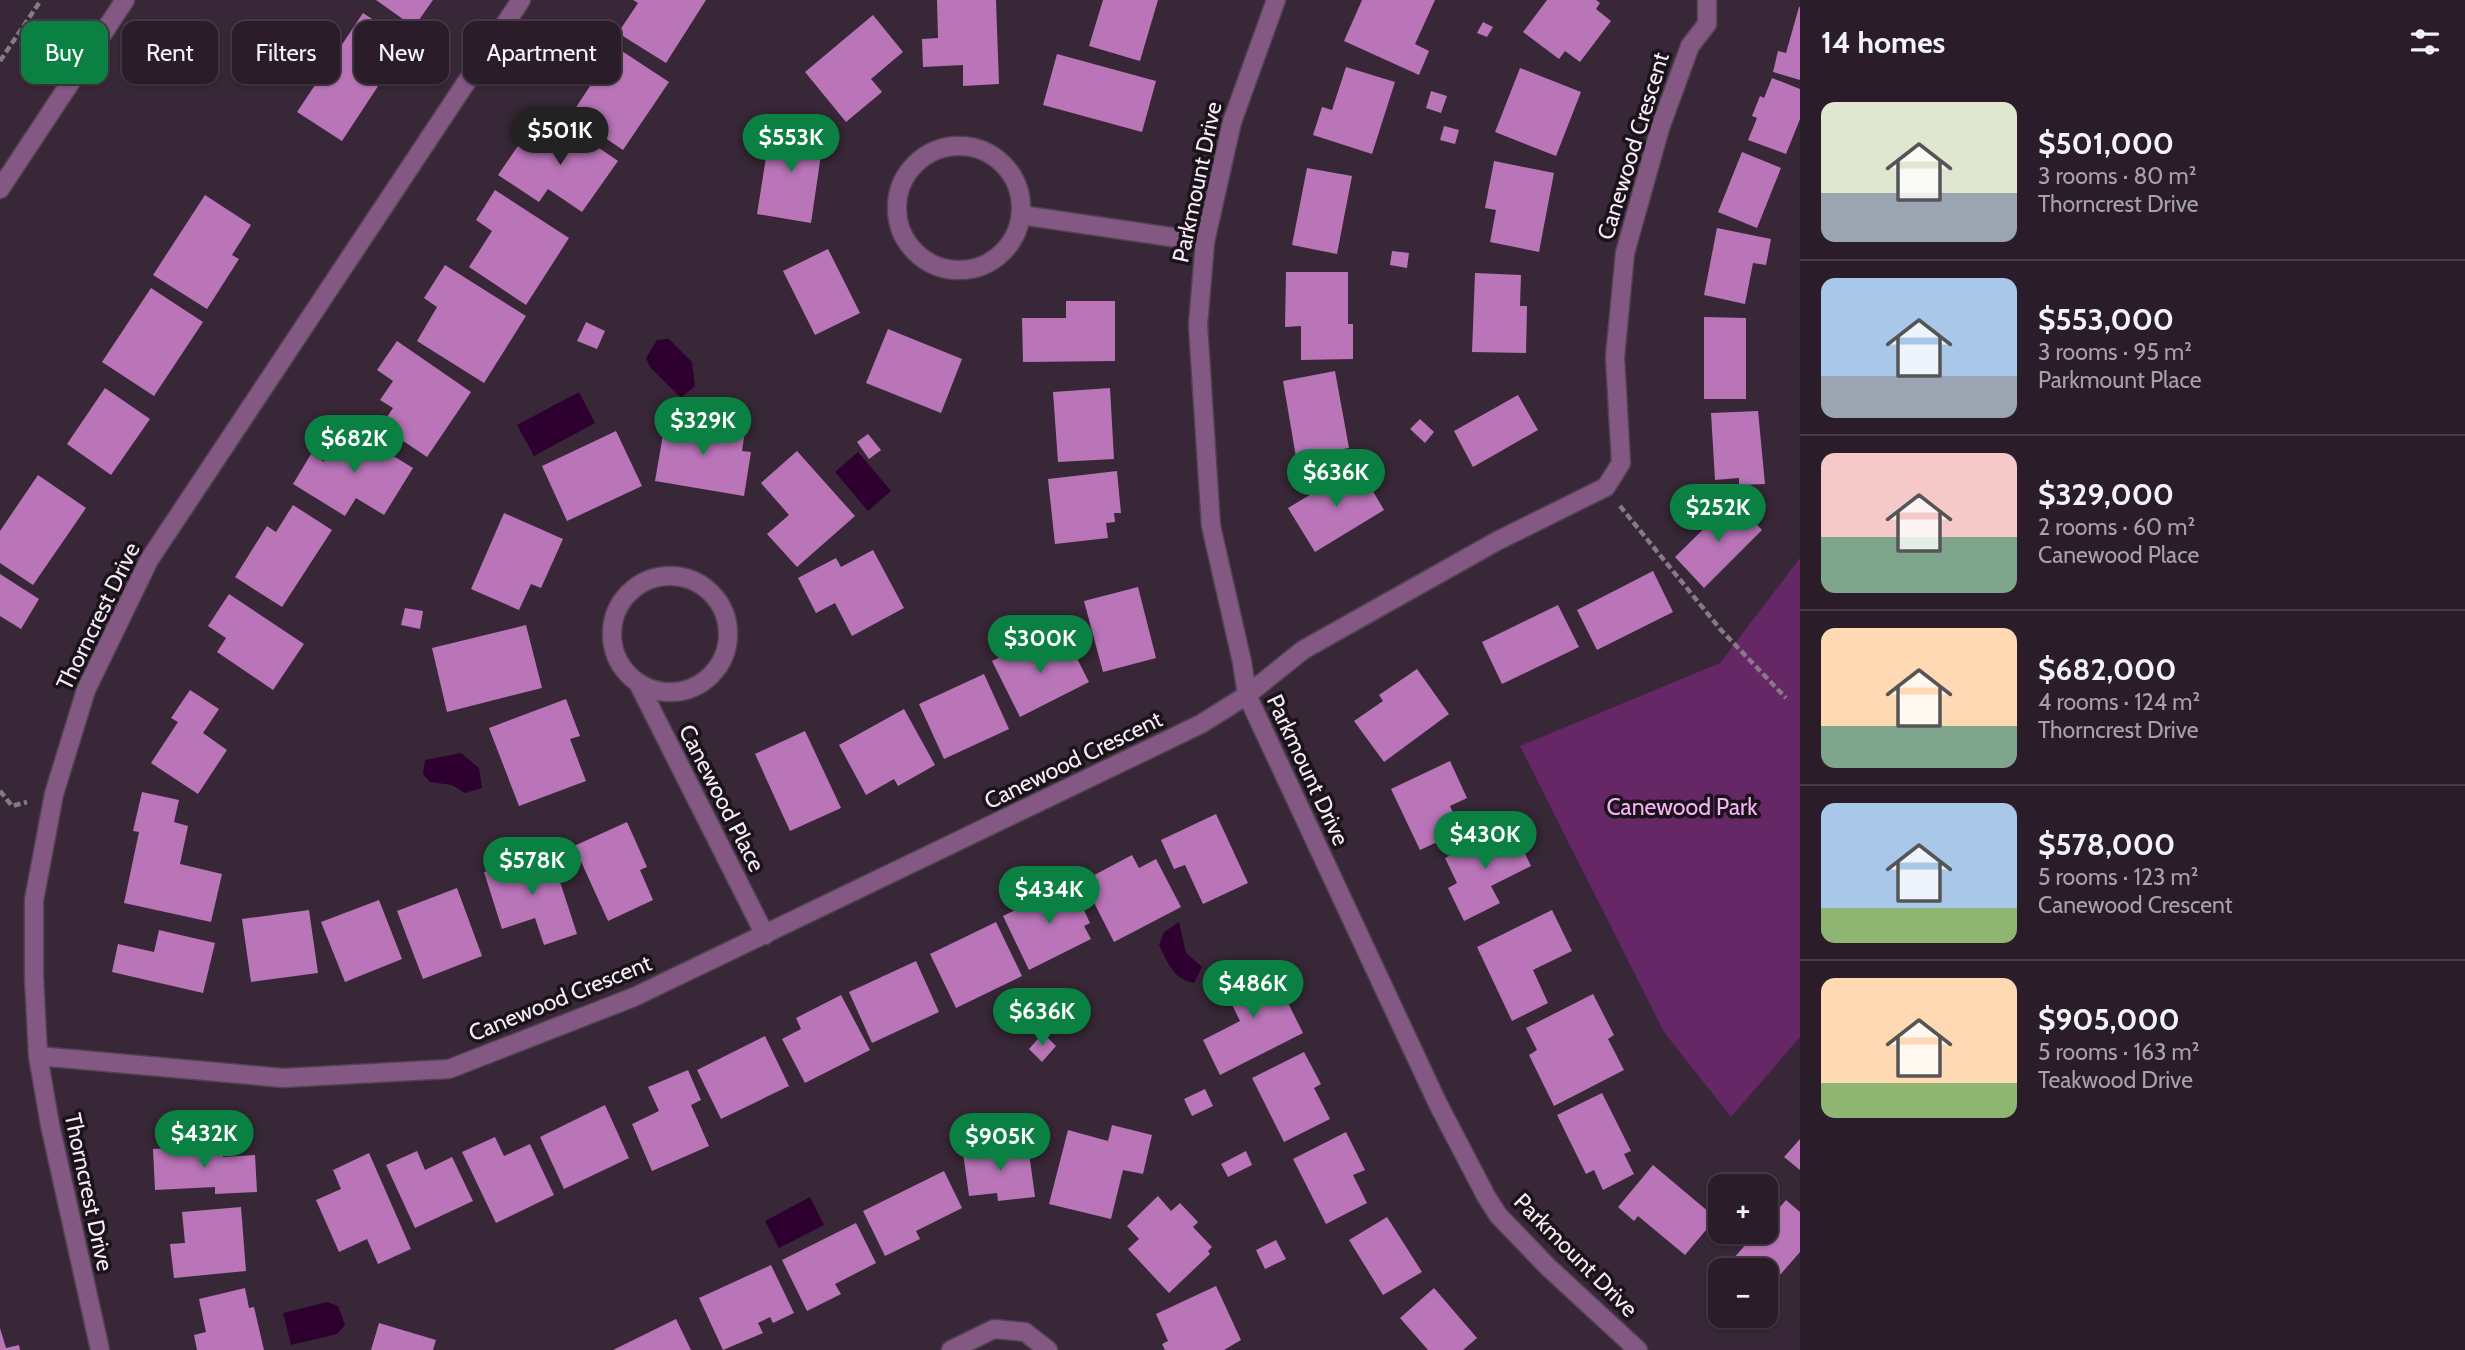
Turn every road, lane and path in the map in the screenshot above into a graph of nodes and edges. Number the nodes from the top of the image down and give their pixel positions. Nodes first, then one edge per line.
1 (41, 0) edge
2 (125, 0) edge
3 (521, 0) edge
4 (1276, 0) edge
5 (1707, 0) edge
6 (0, 61) edge
7 (0, 188) edge
8 (1021, 215) junction
9 (1205, 242) junction
10 (1605, 487) junction
11 (638, 683) junction
12 (1247, 695) junction
13 (1786, 698) dead end
14 (765, 935) junction
15 (38, 1056) junction
16 (100, 1350) edge
17 (951, 1350) edge
18 (1048, 1350) edge
19 (1638, 1350) edge

1 - 6 path
2 - 7 street
3 - 15 street, Thorncrest Drive
4 - 9 street, Parkmount Drive
5 - 10 street, Canewood Crescent
8 - 8 street
8 - 9 street
9 - 12 street, Parkmount Drive
10 - 12 street, Canewood Crescent
10 - 13 path
11 - 11 street, Canewood Place
11 - 14 street, Canewood Place
12 - 14 street, Canewood Crescent
12 - 19 street, Parkmount Drive
14 - 15 street, Canewood Crescent
15 - 16 street, Thorncrest Drive
17 - 18 street

